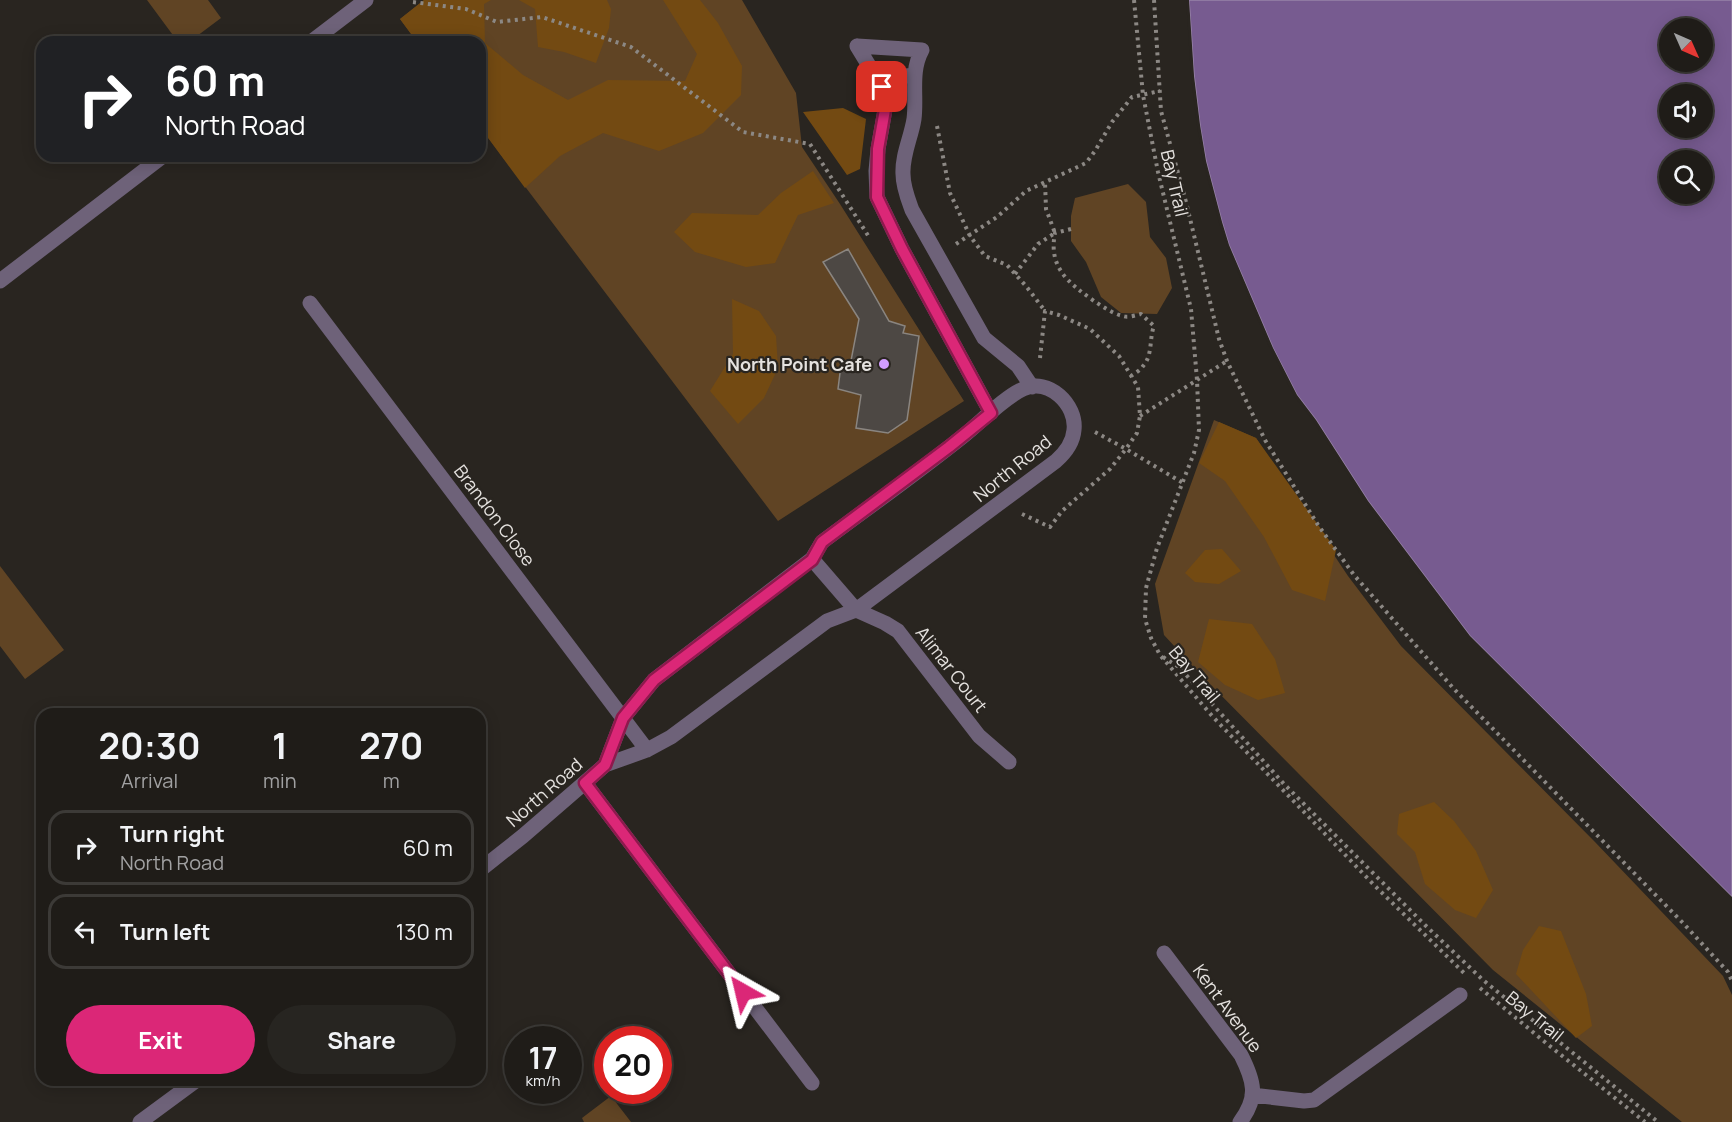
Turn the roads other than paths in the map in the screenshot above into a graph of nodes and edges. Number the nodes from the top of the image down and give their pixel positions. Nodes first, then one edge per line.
1 (366, 0) edge
2 (319, 36) edge
3 (915, 75) junction
4 (877, 79) junction
5 (155, 162) edge
6 (0, 281) edge
7 (310, 303) dead end
8 (1034, 386) junction
9 (991, 413) junction
10 (812, 560) junction
11 (856, 610) junction
12 (623, 718) junction
13 (647, 750) junction
14 (1009, 762) dead end
15 (605, 765) junction
16 (585, 783) junction
17 (486, 865) edge
18 (1164, 953) dead end
19 (1460, 994) dead end
20 (812, 1083) dead end
21 (189, 1086) edge
22 (1252, 1095) junction
23 (140, 1122) edge
24 (1240, 1122) edge

1 - 2 street
3 - 4 street
3 - 4 street
3 - 8 street
4 - 9 street
5 - 6 street
7 - 12 street, Brandon Close
8 - 9 street, North Road
8 - 11 street, North Road
9 - 10 street, North Road
10 - 11 street
10 - 12 street, North Road
11 - 13 street, North Road
11 - 14 street, Alimar Court
12 - 13 street, Brandon Close
12 - 15 street, North Road
13 - 15 street, North Road
15 - 16 street, North Road
16 - 17 street, North Road
16 - 20 street
18 - 22 street, Kent Avenue
19 - 22 street
21 - 23 street
22 - 24 street

